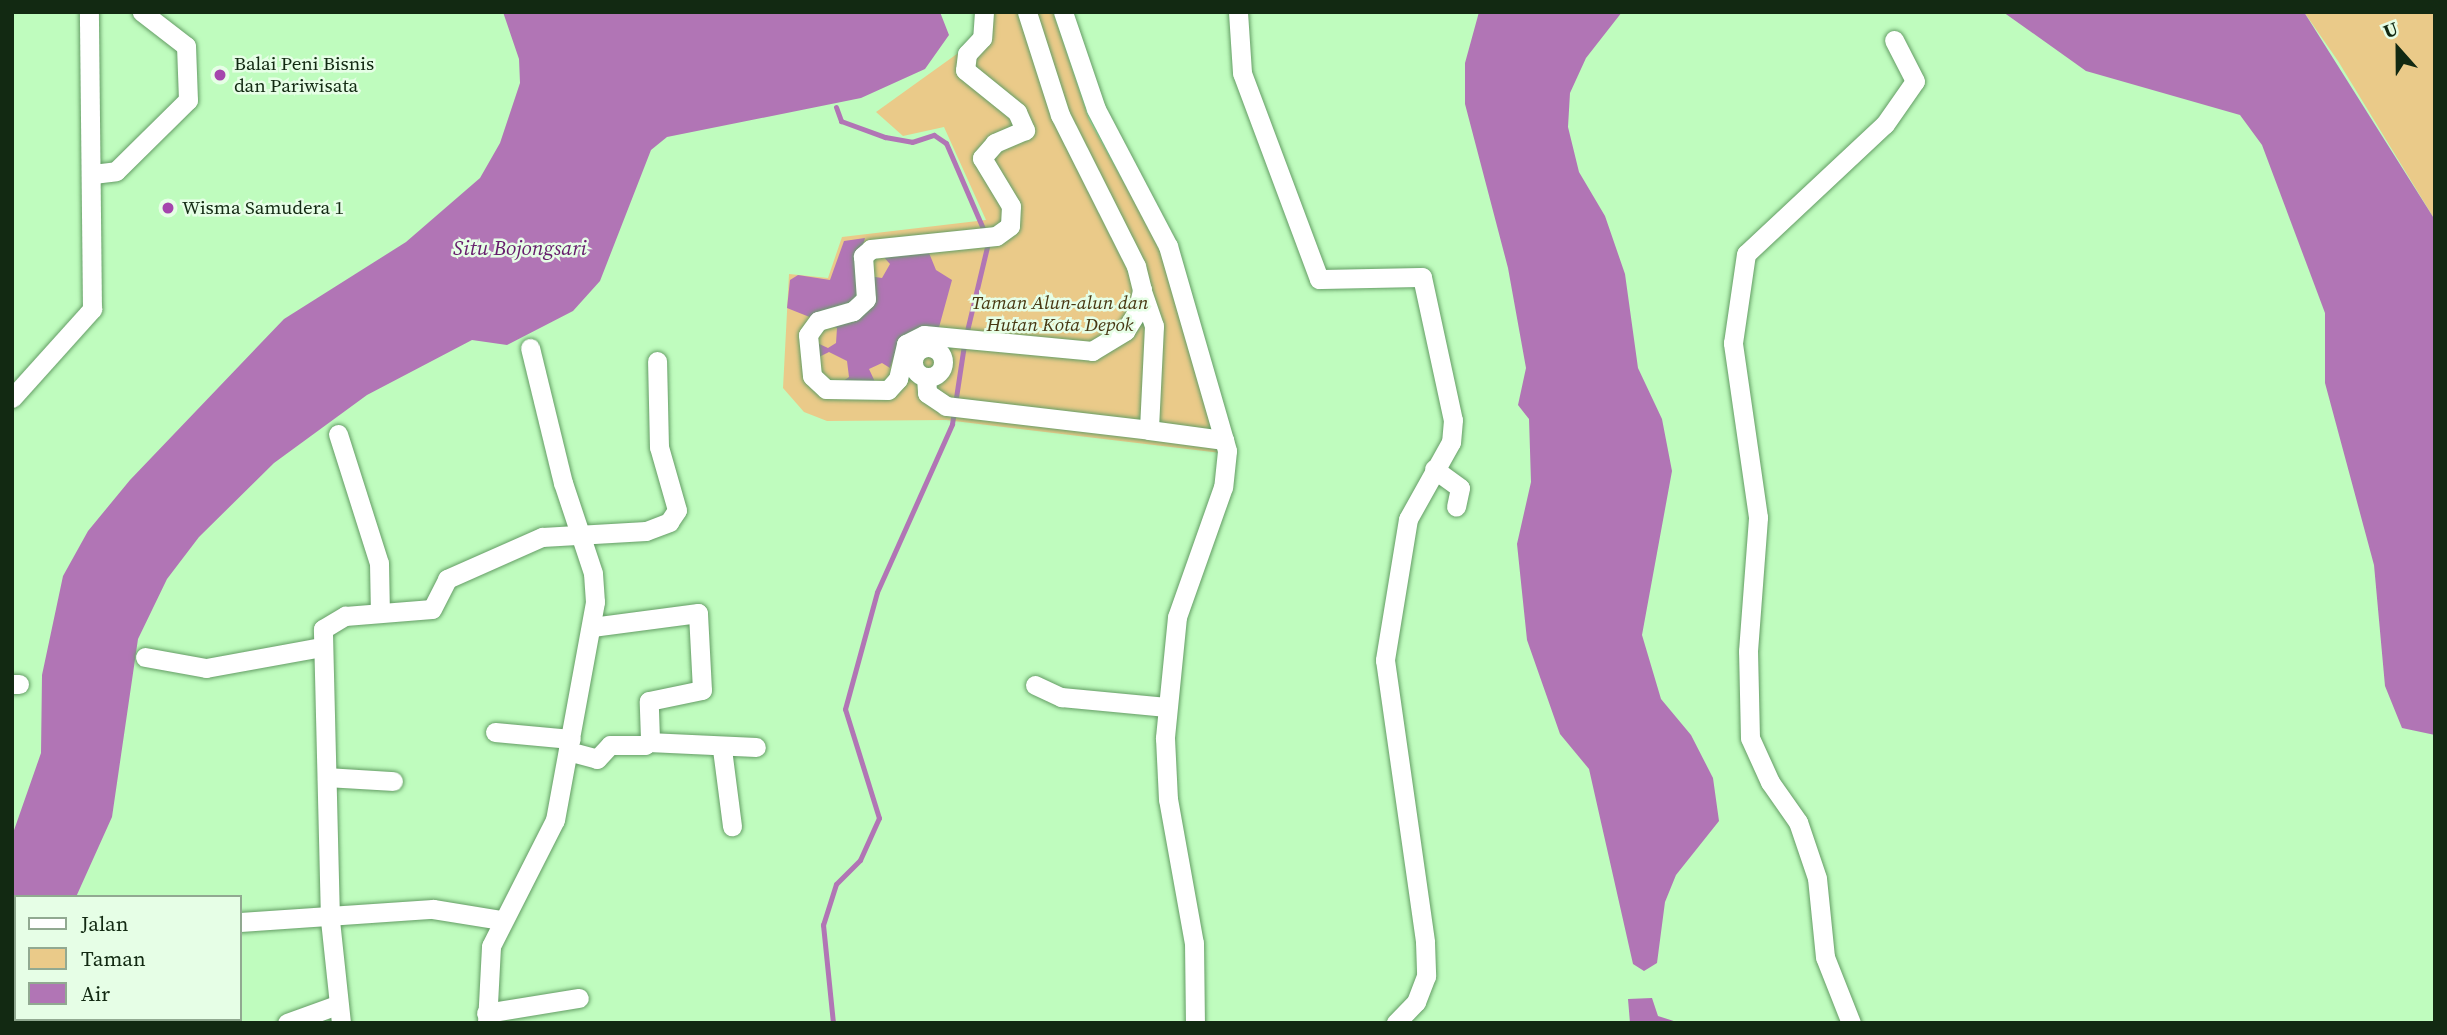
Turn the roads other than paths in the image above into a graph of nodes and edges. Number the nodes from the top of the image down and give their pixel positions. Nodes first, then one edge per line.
1 (89, 12) edge
2 (142, 12) edge
3 (984, 12) edge
4 (1027, 12) edge
5 (1063, 12) edge
6 (1238, 12) edge
7 (1894, 40) dead end
8 (93, 174) junction
9 (1142, 290) junction
10 (530, 348) dead end
11 (657, 361) dead end
12 (926, 377) dead end
13 (12, 398) edge
14 (1149, 430) junction
15 (338, 434) dead end
16 (1224, 440) junction
17 (1434, 469) junction
18 (1456, 507) dead end
19 (578, 536) junction
20 (380, 613) junction
21 (592, 627) junction
22 (322, 647) junction
23 (145, 657) dead end
24 (1035, 685) dead end
25 (1167, 707) junction
26 (495, 732) dead end
27 (648, 743) junction
28 (570, 745) junction
29 (756, 747) dead end
30 (722, 748) junction
31 (327, 777) junction
32 (393, 781) dead end
33 (732, 826) dead end
34 (330, 920) junction
35 (500, 920) junction
36 (242, 922) edge
37 (579, 998) dead end
38 (339, 1014) edge
39 (486, 1018) edge
40 (287, 1023) edge
41 (1195, 1023) edge
42 (1396, 1023) edge
43 (1850, 1023) edge

1 - 8 street
2 - 8 street
3 - 9 street
4 - 9 street
5 - 16 street
6 - 17 street
7 - 43 street
8 - 13 street
9 - 14 street
10 - 19 street
11 - 19 street
12 - 14 street
14 - 16 street
15 - 20 street
16 - 25 street
17 - 18 street
17 - 42 street
19 - 20 street
19 - 21 street
20 - 22 street
21 - 27 street
21 - 28 street
22 - 23 street
22 - 31 street
24 - 25 street
25 - 41 street
26 - 28 street
27 - 28 street
27 - 30 street
28 - 35 street
29 - 30 street
30 - 33 street
31 - 32 street
31 - 34 street
34 - 35 street
34 - 36 street
34 - 38 street
35 - 39 street
37 - 39 street
38 - 40 street

